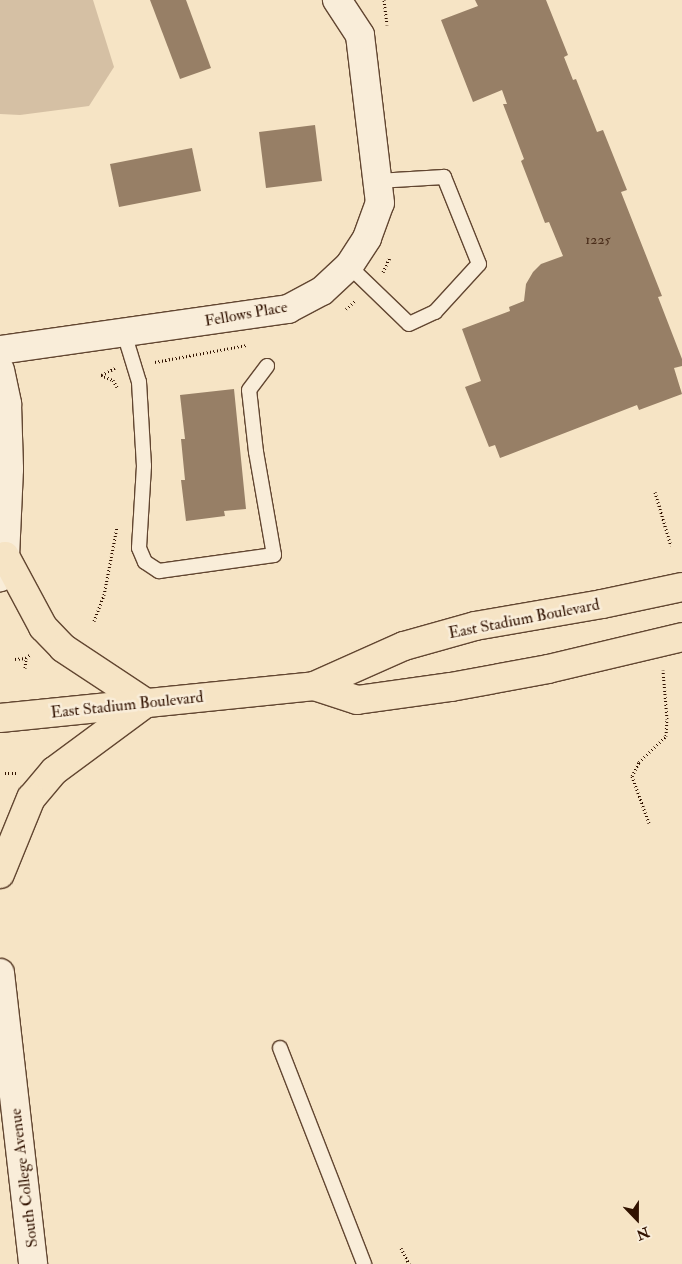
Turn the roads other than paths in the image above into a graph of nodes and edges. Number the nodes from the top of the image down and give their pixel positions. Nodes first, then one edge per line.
1 (337, 0) edge
2 (377, 182) junction
3 (349, 266) junction
4 (124, 333) junction
5 (0, 350) edge
6 (267, 366) dead end
7 (0, 370) edge
8 (2, 564) edge
9 (682, 586) edge
10 (682, 637) edge
11 (314, 686) junction
12 (146, 703) junction
13 (0, 718) edge
14 (0, 874) edge
15 (0, 973) edge
16 (280, 1048) dead end
17 (33, 1264) edge
18 (364, 1264) edge

1 - 2 street, Fellows Place
2 - 3 street, Fellows Place
2 - 3 lane
3 - 4 street, Fellows Place
4 - 5 street, Fellows Place
4 - 6 lane
7 - 8 street
8 - 12 main road
9 - 11 main road, East Stadium Boulevard
10 - 11 main road, East Stadium Boulevard
11 - 12 main road, East Stadium Boulevard
12 - 13 main road, East Stadium Boulevard
12 - 14 main road
15 - 17 street, South College Avenue
16 - 18 lane

